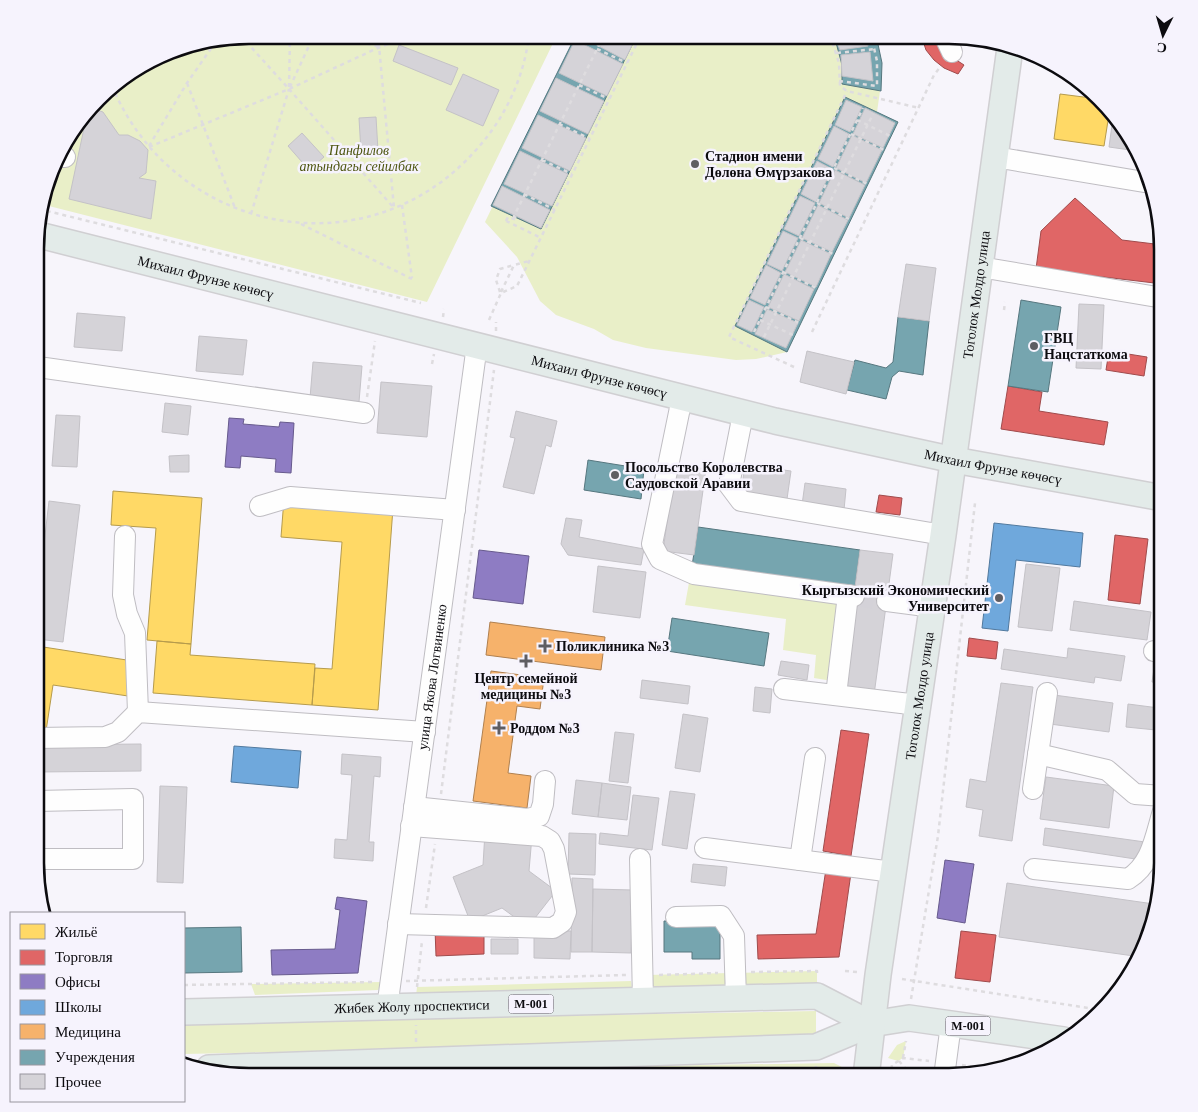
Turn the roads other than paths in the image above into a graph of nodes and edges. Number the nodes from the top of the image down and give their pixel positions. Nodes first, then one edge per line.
1 (1009, 53) edge
2 (995, 157) junction
3 (1143, 182) edge
4 (44, 236) edge
5 (980, 267) junction
6 (1154, 296) edge
7 (477, 345) junction
8 (44, 368) edge
9 (682, 398) junction
10 (364, 413) road end
11 (743, 414) junction
12 (954, 460) junction
13 (1154, 496) edge
14 (260, 506) dead end
15 (455, 510) junction
16 (943, 535) junction
17 (125, 536) dead end
18 (887, 600) tunnel mouth
19 (932, 607) junction
20 (784, 689) dead end
21 (1047, 693) dead end
22 (836, 695) junction
23 (918, 705) junction
24 (138, 712) junction
25 (425, 732) junction
26 (44, 738) edge
27 (1038, 754) junction
28 (815, 758) dead end
29 (545, 781) dead end
30 (1033, 789) dead end
31 (1154, 795) edge
32 (44, 801) edge
33 (413, 817) junction
34 (438, 819) junction
35 (1154, 839) edge
36 (705, 848) dead end
37 (640, 858) dead end
38 (44, 859) edge
39 (800, 860) junction
40 (1034, 869) dead end
41 (893, 872) junction
42 (676, 917) dead end
43 (398, 924) junction
44 (736, 998) junction
45 (643, 1001) junction
46 (387, 1008) junction
47 (185, 1012) edge
48 (871, 1024) junction
49 (951, 1024) junction
50 (1055, 1039) edge
51 (419, 1068) edge
52 (867, 1068) edge
53 (945, 1068) edge

1 - 2 main road, Тоголок Молдо улица
2 - 3 street
2 - 5 main road, Тоголок Молдо улица
4 - 7 main road, Михаил Фрунзе көчөсү
5 - 6 street
5 - 12 main road, Тоголок Молдо улица
7 - 9 main road, Михаил Фрунзе көчөсү
7 - 15 street, улица Якова Логвиненко
8 - 10 street
9 - 11 main road, Михаил Фрунзе көчөсү
9 - 22 street
11 - 12 main road, Михаил Фрунзе көчөсү
11 - 16 street
12 - 13 main road, Михаил Фрунзе көчөсү
12 - 16 main road, Тоголок Молдо улица
14 - 15 street
15 - 25 street, улица Якова Логвиненко
16 - 19 main road, Тоголок Молдо улица
17 - 24 street
18 - 19 street
19 - 23 main road, Тоголок Молдо улица
20 - 22 street
21 - 27 street
22 - 23 street
23 - 41 main road, Тоголок Молдо улица
24 - 25 street
24 - 26 street
25 - 33 street, улица Якова Логвиненко
27 - 30 street
27 - 31 street
28 - 39 street
29 - 34 street
32 - 38 street
33 - 34 street
33 - 43 street, улица Якова Логвиненко
34 - 43 street
35 - 40 street
36 - 39 street
37 - 45 street
39 - 41 street
41 - 48 main road, Тоголок Молдо улица
42 - 44 street
43 - 46 street, улица Якова Логвиненко
44 - 45 main road, Жибек Жолу проспектиси / М-001
44 - 48 main road, Жибек Жолу проспектиси / М-001
45 - 46 main road, Жибек Жолу проспектиси / М-001
46 - 47 main road, Жибек Жолу проспектиси / М-001
48 - 49 main road, М-001
48 - 51 main road, М-001
48 - 52 main road, Тоголок Молдо улица
49 - 50 main road, М-001
49 - 53 street

